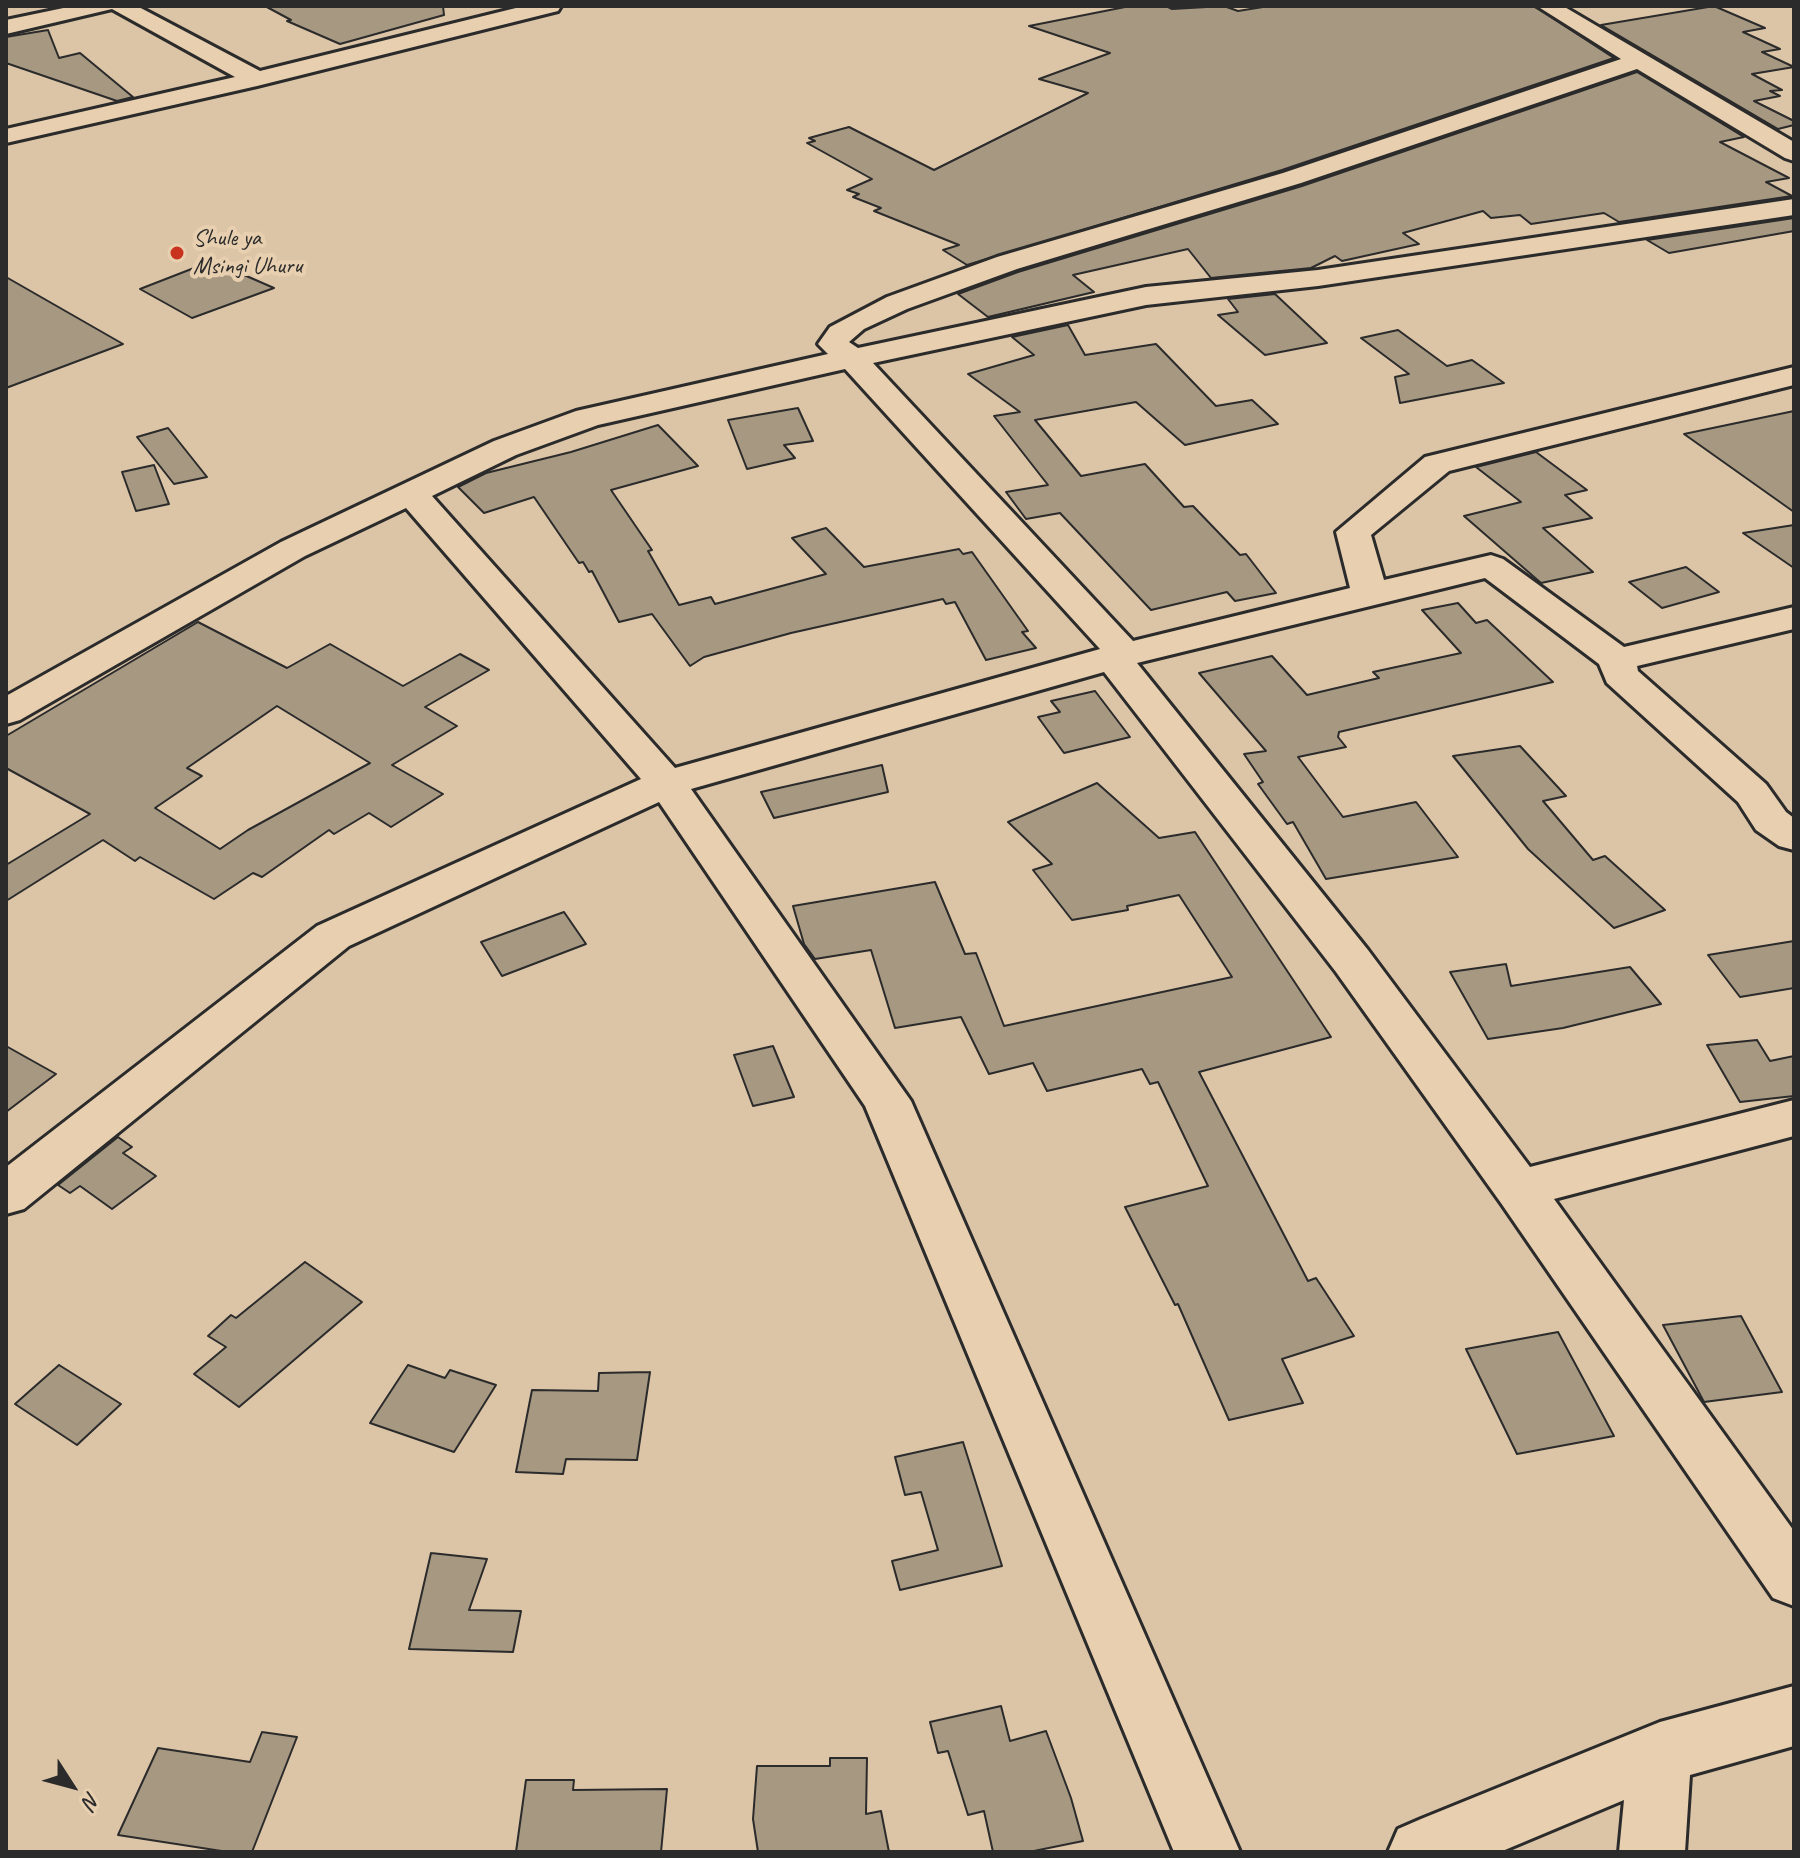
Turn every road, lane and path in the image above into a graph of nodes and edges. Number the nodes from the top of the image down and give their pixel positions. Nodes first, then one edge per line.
1 (104, 6) edge
2 (121, 6) edge
3 (550, 6) edge
4 (1548, 6) edge
5 (6, 27) edge
6 (1639, 61) junction
7 (257, 79) junction
8 (6, 136) edge
9 (1794, 153) edge
10 (1794, 207) edge
11 (853, 359) junction
12 (1794, 376) edge
13 (411, 493) junction
14 (1370, 594) junction
15 (1794, 618) edge
16 (1125, 654) junction
17 (1617, 660) junction
18 (15, 698) edge
19 (666, 783) junction
20 (1794, 837) edge
21 (1794, 1118) edge
22 (1519, 1189) junction
23 (6, 1195) edge
24 (1794, 1579) edge
25 (1794, 1716) edge
26 (1660, 1753) junction
27 (1207, 1852) edge
28 (1421, 1852) edge
29 (1652, 1852) edge

1 - 5 street
2 - 7 street
3 - 7 street
4 - 6 street
6 - 9 street
6 - 11 street
7 - 8 street
10 - 11 street
11 - 13 street
11 - 16 street
12 - 14 street
13 - 18 street
13 - 19 street
14 - 16 street
14 - 17 street
15 - 17 street
16 - 19 street
16 - 22 street
17 - 20 street
19 - 23 street
19 - 27 street
21 - 22 street
22 - 24 street
25 - 26 street
26 - 28 street
26 - 29 street

